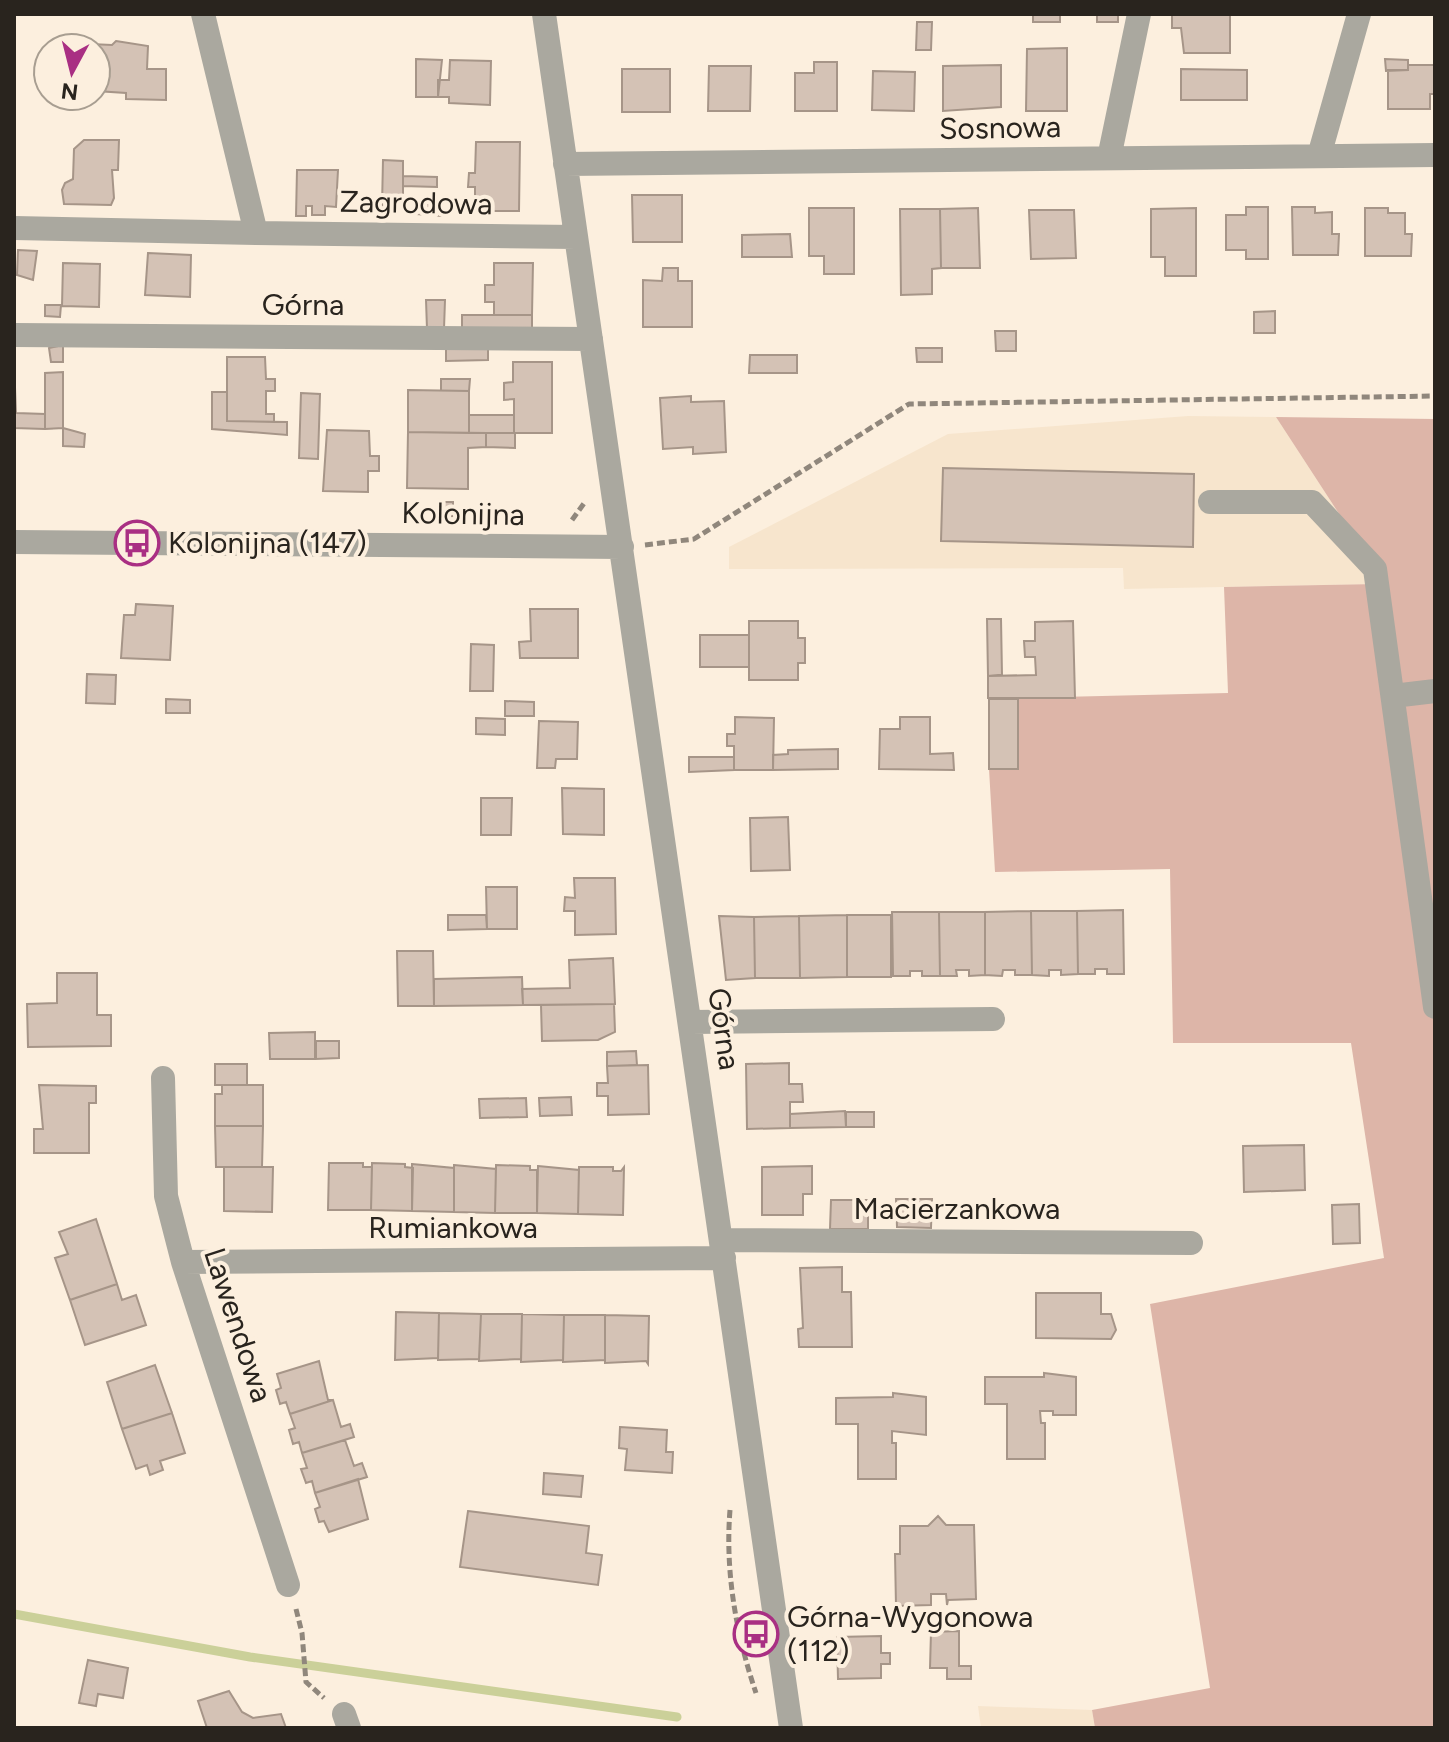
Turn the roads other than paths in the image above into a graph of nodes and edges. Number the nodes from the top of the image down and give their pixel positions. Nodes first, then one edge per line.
1 (203, 14) edge
2 (544, 14) edge
3 (1139, 14) edge
4 (1359, 14) edge
5 (1435, 155) edge
6 (1319, 156) junction
7 (1109, 158) junction
8 (565, 164) junction
9 (14, 228) edge
10 (256, 233) junction
11 (576, 237) junction
12 (14, 335) edge
13 (591, 339) junction
14 (1210, 502) dead end
15 (14, 542) edge
16 (622, 547) junction
17 (1435, 691) edge
18 (1393, 696) junction
19 (1435, 1007) edge
20 (993, 1019) dead end
21 (691, 1022) junction
22 (163, 1078) dead end
23 (1191, 1243) dead end
24 (723, 1249) junction
25 (183, 1262) junction
26 (288, 1585) dead end
27 (791, 1728) edge

1 - 10 street
2 - 8 street, Górna
3 - 7 street
4 - 6 street
5 - 6 street, Sosnowa
6 - 7 street, Sosnowa
7 - 8 street, Sosnowa
8 - 11 street, Górna
9 - 10 street, Zagrodowa
10 - 11 street, Zagrodowa
11 - 13 street, Górna
12 - 13 street, Górna
13 - 16 street, Górna
14 - 18 street
15 - 16 street, Kolonijna
16 - 21 street, Górna
17 - 18 street
18 - 19 street
20 - 21 street
21 - 24 street, Górna
22 - 25 street, Lawendowa
23 - 24 street, Macierzankowa
24 - 25 street, Rumiankowa
24 - 27 street, Górna
25 - 26 street, Lawendowa

